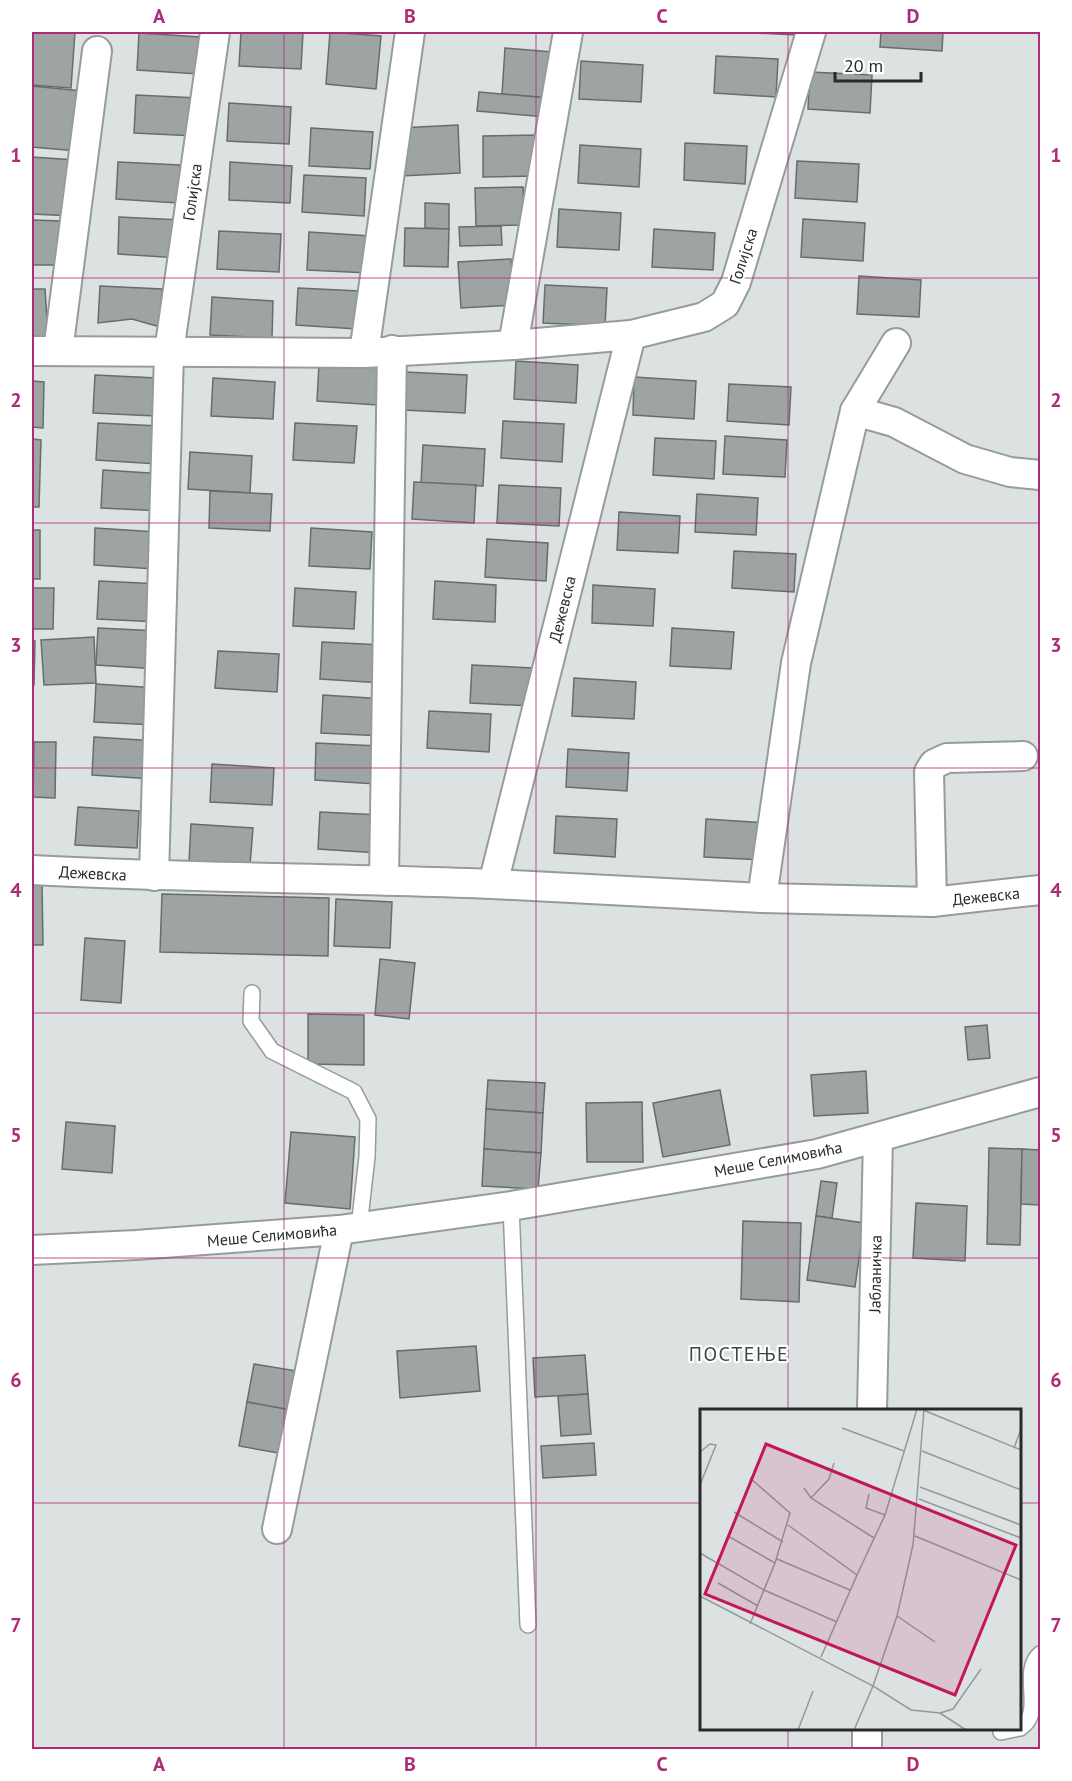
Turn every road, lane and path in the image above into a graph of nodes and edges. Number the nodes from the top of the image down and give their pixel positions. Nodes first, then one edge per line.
1 (215, 32) edge
2 (410, 32) edge
3 (568, 32) edge
4 (811, 32) edge
5 (97, 51) dead end
6 (631, 335) junction
7 (896, 343) dead end
8 (513, 345) junction
9 (45, 351) edge
10 (169, 352) junction
11 (378, 352) junction
12 (855, 411) junction
13 (1041, 475) edge
14 (1023, 756) dead end
15 (32, 870) edge
16 (154, 876) junction
17 (384, 880) junction
18 (493, 884) junction
19 (1041, 890) edge
20 (762, 898) junction
21 (932, 902) junction
22 (252, 993) dead end
23 (1041, 1092) edge
24 (878, 1138) junction
25 (511, 1206) junction
26 (349, 1228) junction
27 (32, 1250) edge
28 (872, 1409) edge
29 (277, 1529) dead end
30 (528, 1624) dead end
31 (1041, 1654) edge
32 (1021, 1726) edge
33 (867, 1730) edge
34 (1010, 1730) edge
35 (1001, 1732) dead end
36 (867, 1749) edge

1 - 10 street, Голијска
2 - 11 street
3 - 8 street
4 - 6 street, Голијска
5 - 9 street, Голијска
6 - 8 street, Голијска
6 - 18 street, Дежевска
7 - 12 street
8 - 11 street, Голијска
9 - 10 street, Голијска
10 - 11 street, Голијска
10 - 16 street
11 - 17 street
12 - 13 street
12 - 20 street
14 - 21 street, Дежевска
15 - 16 street, Дежевска
16 - 17 street, Дежевска
17 - 18 street, Дежевска
18 - 20 street, Дежевска
19 - 21 street, Дежевска
20 - 21 street, Дежевска
22 - 26 lane
23 - 24 street, Меше Селимовића
24 - 25 street, Меше Селимовића
24 - 28 street, Јабланичка
25 - 26 street, Меше Селимовића
25 - 30 lane
26 - 27 street, Меше Селимовића
26 - 29 street
31 - 32 lane
33 - 36 street
34 - 35 lane

